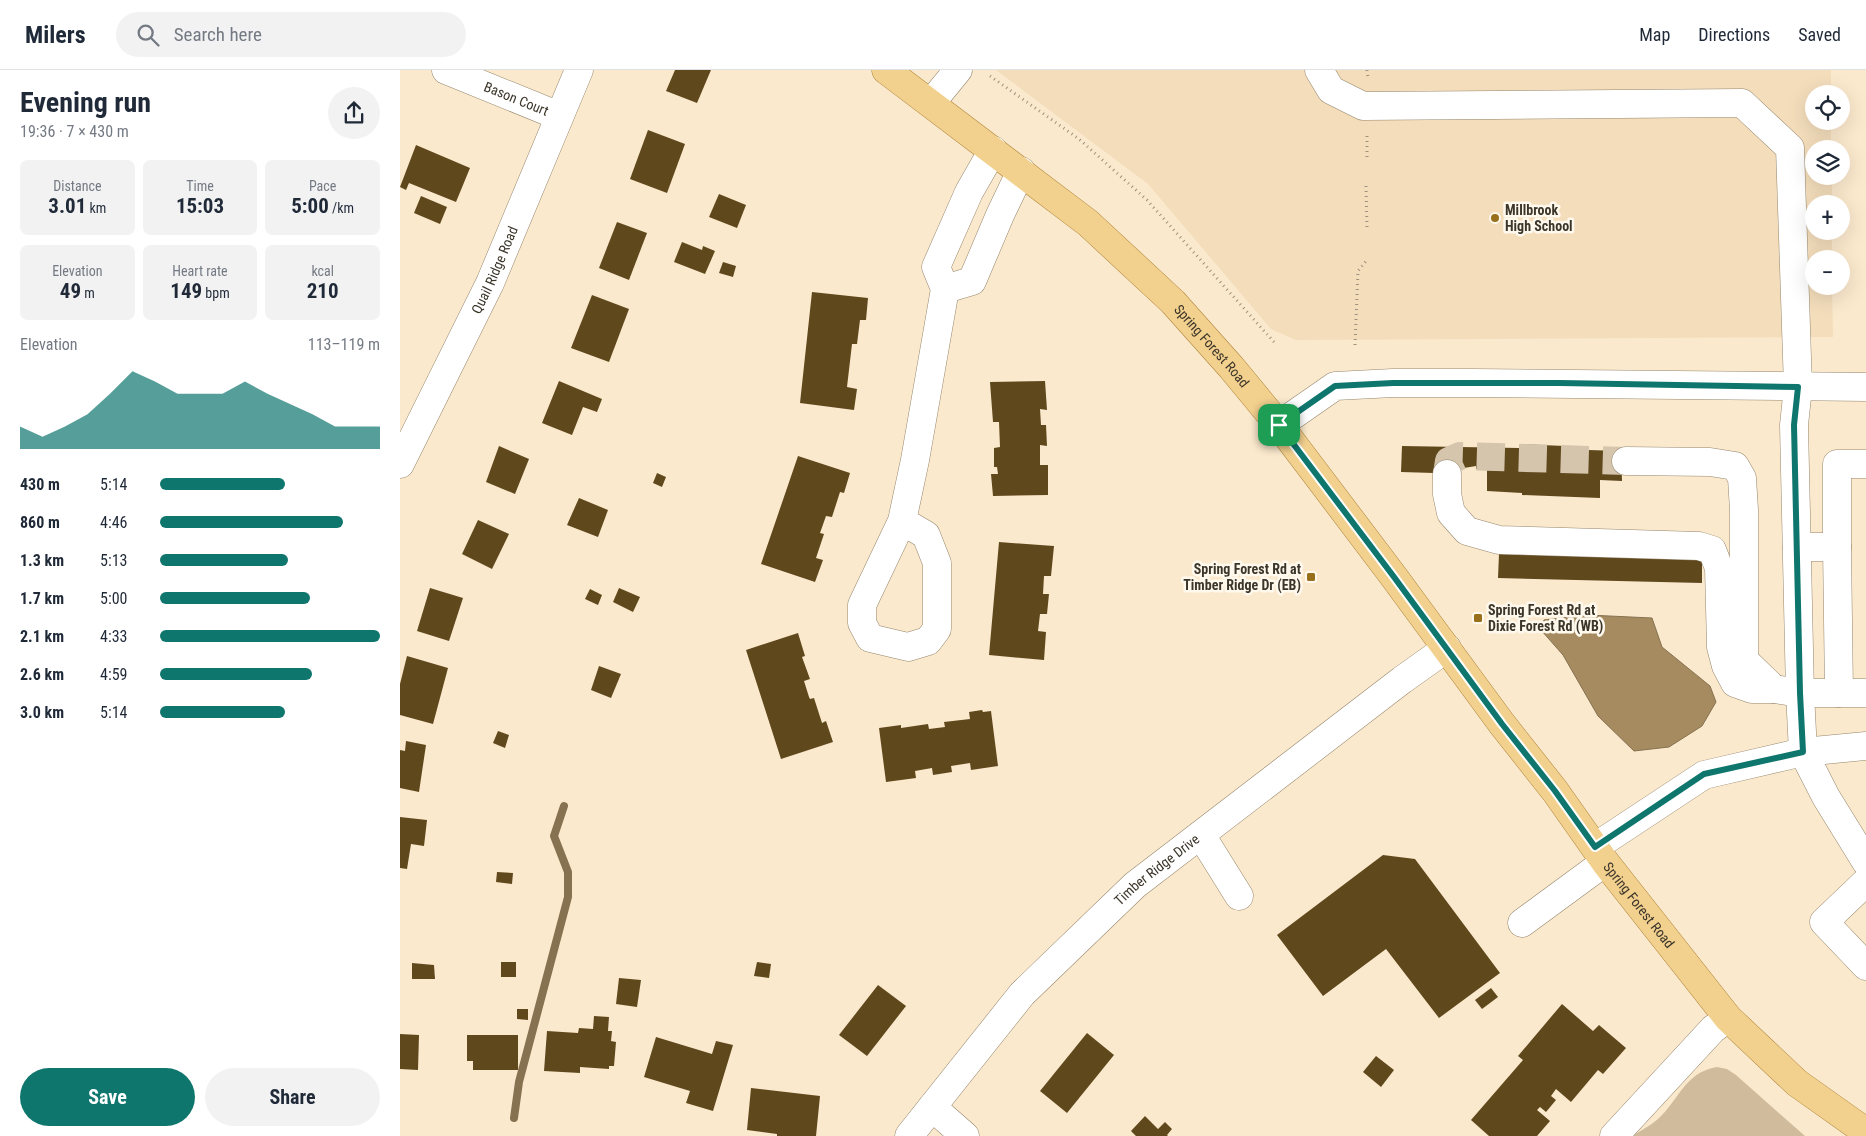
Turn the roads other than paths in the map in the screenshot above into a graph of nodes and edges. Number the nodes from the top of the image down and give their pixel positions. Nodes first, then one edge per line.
1 (446, 70) edge
2 (579, 70) edge
3 (886, 70) edge
4 (958, 70) edge
5 (1319, 70) edge
6 (931, 103) junction
7 (560, 116) junction
8 (993, 150) junction
9 (1021, 171) junction
10 (945, 289) junction
11 (1798, 387) junction
12 (1866, 387) edge
13 (1279, 425) junction
14 (1626, 461) tunnel mouth
15 (400, 464) edge
16 (1866, 464) edge
17 (1446, 474) tunnel mouth
18 (902, 521) dead end
19 (1797, 547) junction
20 (1837, 547) junction
21 (1447, 648) junction
22 (1787, 691) junction
23 (1839, 693) junction
24 (1866, 693) edge
25 (1866, 746) edge
26 (1803, 752) junction
27 (1201, 836) junction
28 (1600, 854) junction
29 (1866, 862) edge
30 (1866, 882) edge
31 (1239, 896) dead end
32 (1522, 923) dead end
33 (1866, 966) edge
34 (1728, 1018) junction
35 (932, 1107) junction
36 (1866, 1132) edge
37 (909, 1136) edge
38 (966, 1136) edge
39 (1614, 1136) edge

1 - 7 street, Bason Court
2 - 7 street, Quail Ridge Road
3 - 6 main road, Spring Forest Road
4 - 6 street
5 - 11 street
6 - 8 main road, Spring Forest Road
7 - 15 street, Quail Ridge Road
8 - 9 main road, Spring Forest Road
8 - 10 street
9 - 10 street
9 - 13 main road, Spring Forest Road
10 - 18 street
11 - 12 street
11 - 13 street
11 - 19 street
13 - 21 main road, Spring Forest Road
14 - 22 street
16 - 20 street
17 - 22 street
19 - 20 street
19 - 22 street
20 - 23 street
21 - 27 street, Timber Ridge Drive
21 - 28 main road, Spring Forest Road
22 - 23 street
22 - 26 street
23 - 24 street
25 - 26 street
26 - 28 street
26 - 29 street
27 - 31 street
27 - 35 street, Timber Ridge Drive
28 - 32 street
28 - 34 main road, Spring Forest Road
30 - 33 street
34 - 36 main road, Spring Forest Road
34 - 39 street
35 - 37 street, Timber Ridge Drive
35 - 38 street

